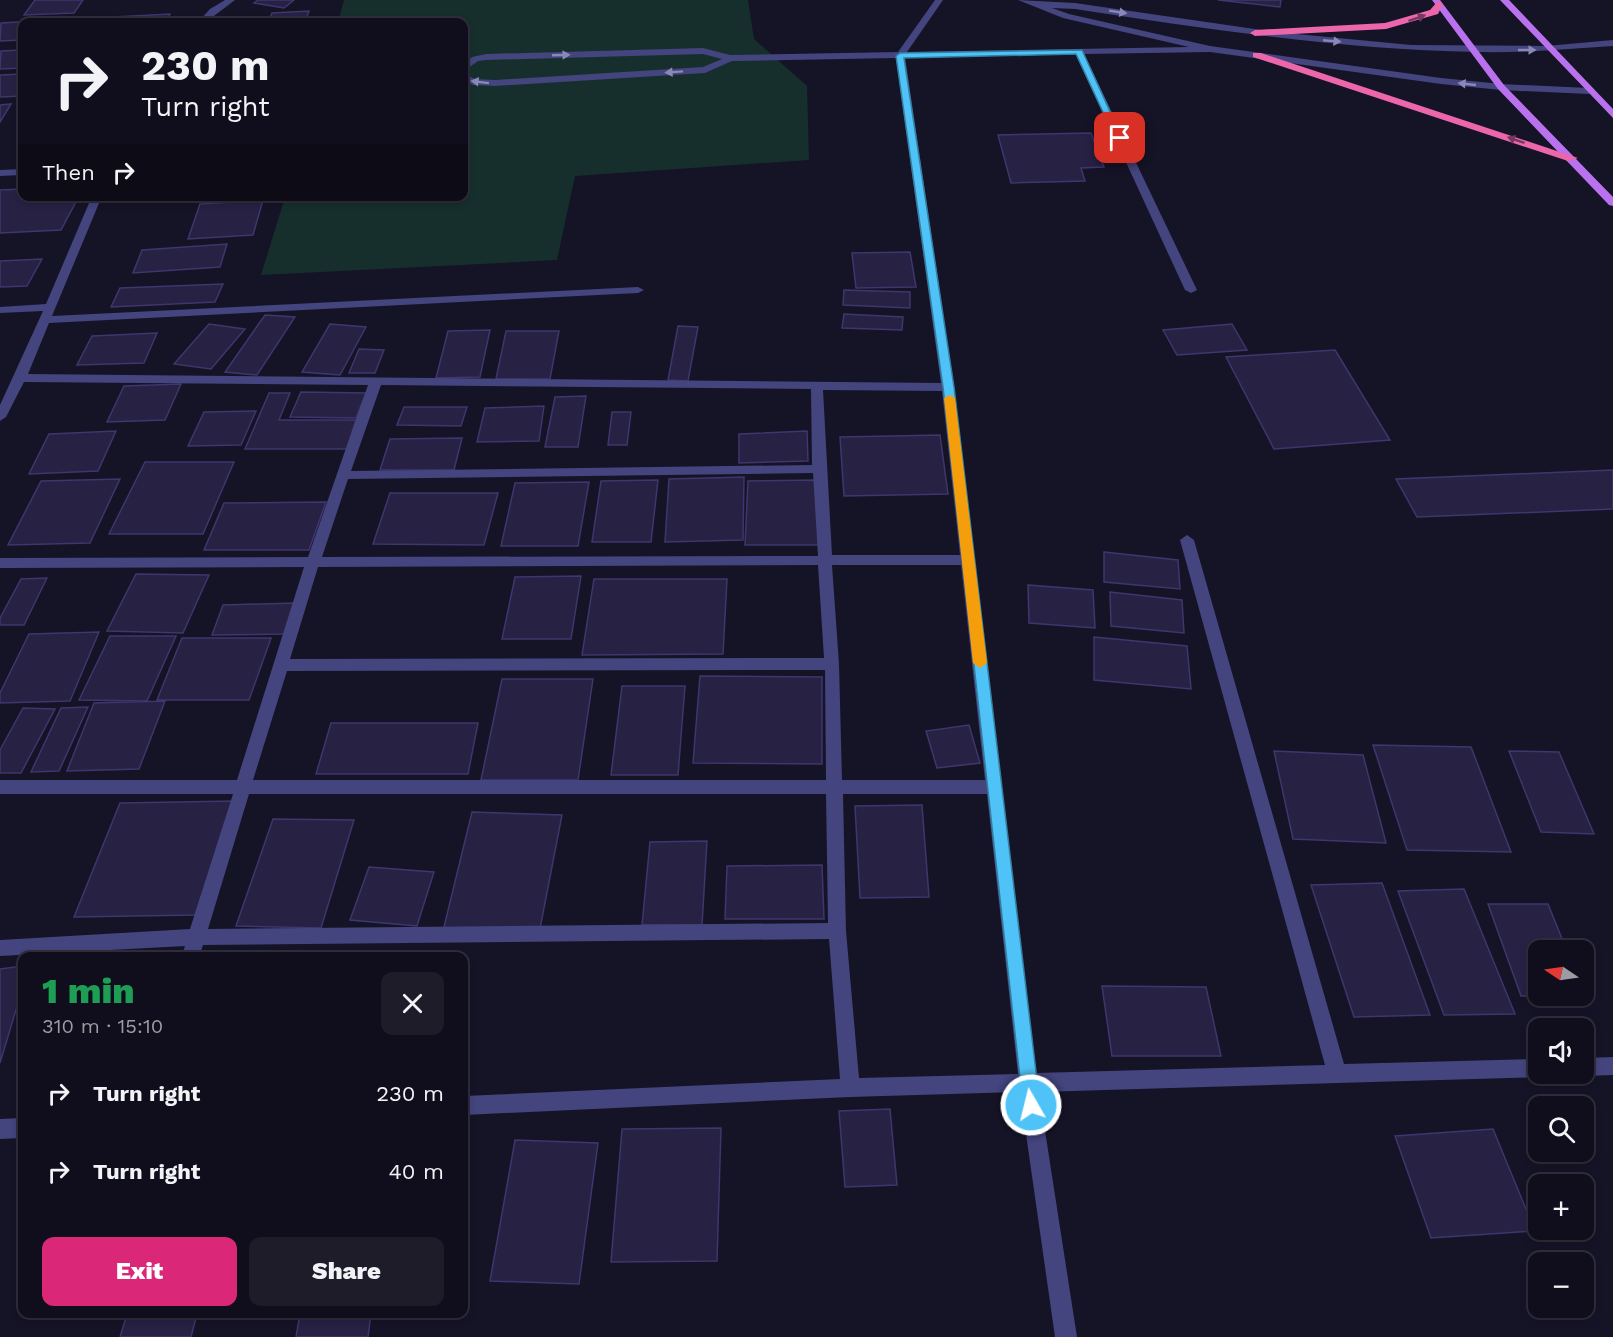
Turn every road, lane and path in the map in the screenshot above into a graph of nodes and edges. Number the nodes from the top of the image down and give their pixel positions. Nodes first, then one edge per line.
1 (231, 0) edge
2 (939, 0) edge
3 (1022, 0) edge
4 (1504, 0) edge
5 (1437, 2) edge
6 (1039, 5) junction
7 (206, 18) edge
8 (1255, 33) junction
9 (1613, 43) edge
10 (1210, 49) junction
11 (1474, 49) junction
12 (1552, 50) junction
13 (1079, 52) junction
14 (1257, 55) junction
15 (900, 56) junction
16 (730, 58) junction
17 (468, 65) edge
18 (468, 79) edge
19 (1501, 87) junction
20 (1589, 91) junction
21 (1613, 115) edge
22 (1572, 158) junction
23 (18, 172) edge
24 (0, 173) edge
25 (95, 201) edge
26 (1613, 203) edge
27 (638, 290) dead end
28 (1191, 290) dead end
29 (48, 307) junction
30 (0, 310) edge
31 (43, 320) junction
32 (20, 378) junction
33 (376, 381) junction
34 (818, 385) junction
35 (948, 387) junction
36 (0, 417) edge
37 (819, 469) junction
38 (344, 475) junction
39 (1187, 540) dead end
40 (826, 560) junction
41 (968, 560) junction
42 (313, 562) junction
43 (0, 563) edge
44 (281, 664) junction
45 (832, 664) junction
46 (0, 787) edge
47 (243, 787) junction
48 (832, 787) junction
49 (994, 787) junction
50 (837, 931) junction
51 (196, 937) junction
52 (0, 948) edge
53 (192, 952) edge
54 (1613, 1066) edge
55 (1594, 1067) edge
56 (1528, 1068) edge
57 (1337, 1073) junction
58 (1028, 1082) junction
59 (850, 1088) junction
60 (468, 1106) edge
61 (18, 1128) edge
62 (0, 1129) edge
63 (1066, 1337) edge

1 - 7 street
2 - 15 street
3 - 6 street
4 - 12 main road
8 -> 5 highway
5 - 11 main road
6 -> 8 street
6 - 10 street
8 -> 11 street
9 - 12 street
10 - 13 street
10 - 14 street
11 -> 12 street
11 - 19 main road
12 - 20 main road
13 - 15 street
13 - 28 street
19 -> 14 street
22 -> 14 highway
15 - 16 street
15 - 35 street
17 -> 16 street
16 -> 18 street
19 - 20 street
19 - 22 main road
20 - 21 main road
22 - 26 main road
23 - 24 street
25 - 29 street
27 - 31 street
29 - 30 street
29 - 31 street
31 - 32 street
32 - 33 street
32 - 36 street
33 - 34 street
33 - 38 street
34 - 35 street
34 - 37 street
35 - 41 street
37 - 38 street
37 - 40 street
38 - 42 street
39 - 57 street
40 - 41 street
40 - 42 street
40 - 45 street
41 - 49 street
42 - 43 street
42 - 44 street
44 - 45 street
44 - 47 street
45 - 48 street
46 - 47 street
47 - 48 street
47 - 51 street
48 - 49 street
48 - 50 street
49 - 58 street
50 - 51 street
50 - 59 street
51 - 52 street
51 - 53 street
54 - 55 street
56 - 57 street
57 - 58 street
58 - 59 street
58 - 63 street
59 - 60 street
61 - 62 street

